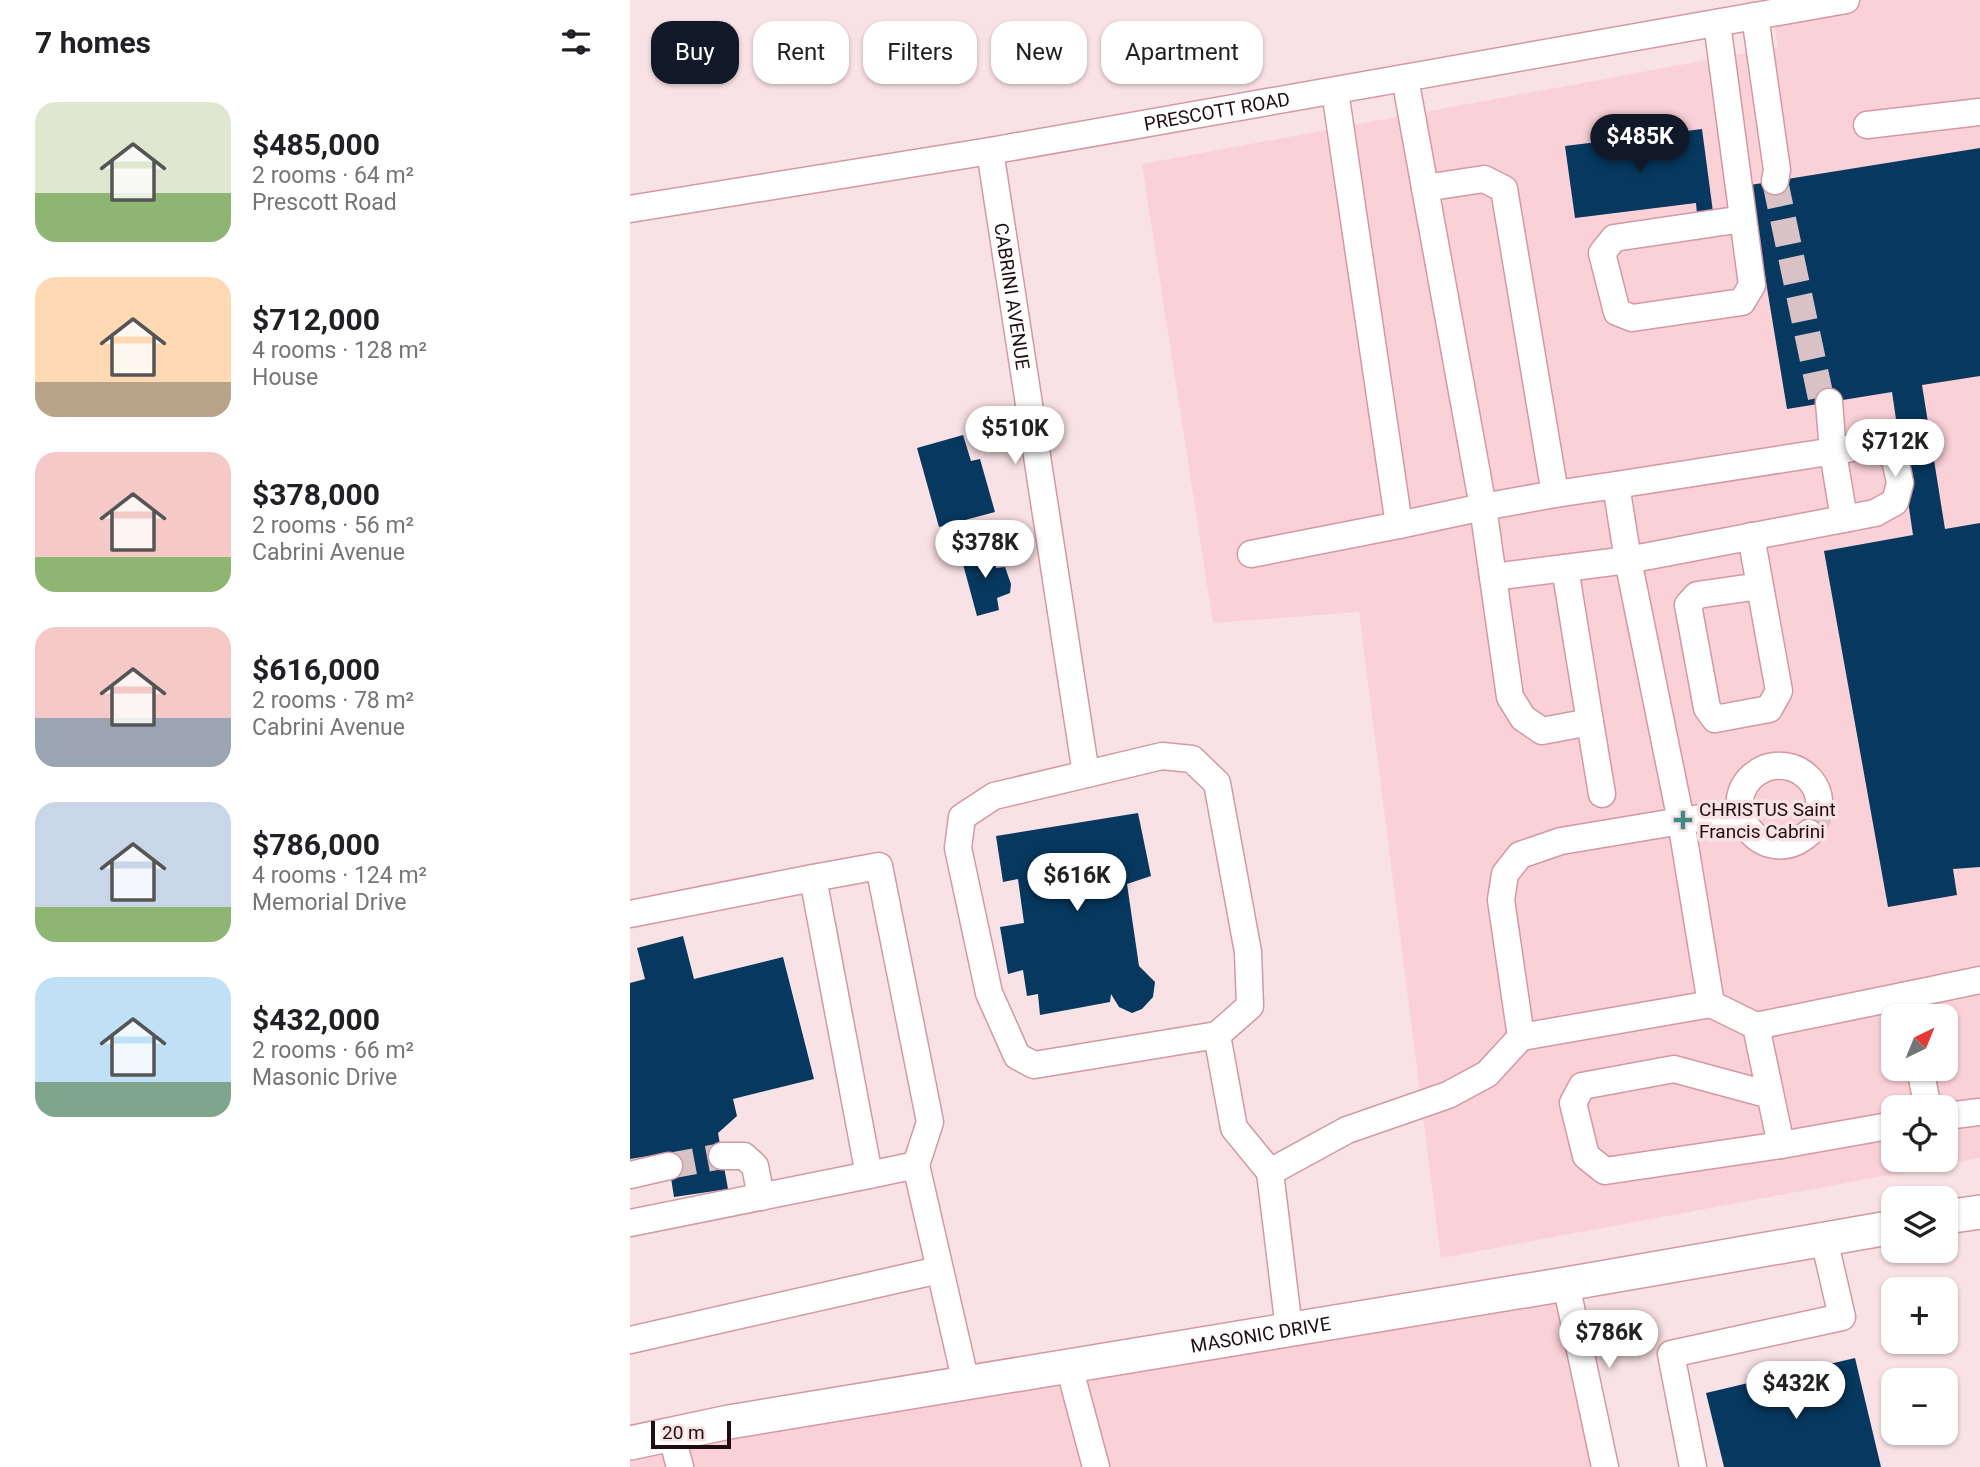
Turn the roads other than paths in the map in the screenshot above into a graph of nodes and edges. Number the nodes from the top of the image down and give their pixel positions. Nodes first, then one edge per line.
1 (1846, 0) edge
2 (1755, 16) junction
3 (1717, 23) junction
4 (1405, 78) junction
5 (1335, 91) junction
6 (1980, 112) edge
7 (1867, 125) dead end
8 (990, 151) junction
9 (1778, 177) tunnel mouth
10 (1425, 188) junction
11 (630, 209) edge
12 (1743, 219) junction
13 (1827, 405) tunnel mouth
14 (1833, 452) junction
15 (1616, 485) junction
16 (1555, 494) junction
17 (1483, 507) junction
18 (1844, 519) junction
19 (1399, 525) junction
20 (1751, 536) junction
21 (1251, 554) dead end
22 (1628, 560) junction
23 (1565, 568) junction
24 (1493, 577) junction
25 (1760, 586) junction
26 (1590, 722) junction
27 (1086, 774) junction
28 (1602, 794) dead end
29 (1819, 800) dead end
30 (1740, 812) junction
31 (1681, 821) junction
32 (1809, 832) dead end
33 (813, 877) junction
34 (630, 914) edge
35 (1980, 980) edge
36 (1711, 1004) junction
37 (1912, 1004) edge
38 (1881, 1009) edge
39 (1756, 1026) junction
40 (1217, 1035) junction
41 (1521, 1037) junction
42 (1770, 1095) junction
43 (1980, 1112) edge
44 (1958, 1115) edge
45 (1881, 1127) edge
46 (1781, 1145) junction
47 (722, 1156) tunnel mouth
48 (669, 1166) tunnel mouth
49 (916, 1166) junction
50 (1270, 1172) junction
51 (630, 1174) edge
52 (869, 1175) junction
53 (761, 1197) junction
54 (1980, 1212) edge
55 (1958, 1215) edge
56 (630, 1223) edge
57 (1881, 1229) edge
58 (1824, 1239) junction
59 (939, 1270) junction
60 (1566, 1284) junction
61 (1289, 1329) junction
62 (630, 1340) edge
63 (1069, 1366) junction
64 (965, 1383) junction
65 (671, 1434) junction
66 (630, 1443) edge
67 (680, 1467) edge
68 (1096, 1467) edge
69 (1605, 1467) edge
70 (1693, 1467) edge

1 - 2 street, PRESCOTT ROAD
2 - 3 street, PRESCOTT ROAD
2 - 9 street
3 - 4 street, PRESCOTT ROAD
3 - 12 street
4 - 5 street, PRESCOTT ROAD
4 - 10 street
5 - 8 street, PRESCOTT ROAD
5 - 19 street
6 - 7 street
8 - 11 street, PRESCOTT ROAD
8 - 27 street, CABRINI AVENUE
10 - 16 street
10 - 17 street
12 - 12 street
13 - 14 street
14 - 15 street
14 - 18 street
14 - 18 street
15 - 16 street
15 - 22 street
16 - 17 street
17 - 19 street
17 - 24 street
18 - 20 street
19 - 21 street
20 - 22 street
20 - 25 street
22 - 23 street
22 - 31 street
23 - 24 street
23 - 26 street
24 - 26 street
25 - 25 street
26 - 28 street
27 - 40 street
27 - 40 street
29 - 30 street
30 - 31 street
30 - 32 street
31 - 36 street
31 - 41 street
33 - 34 street
33 - 49 street
33 - 52 street
35 - 37 street
36 - 39 street
36 - 41 street
38 - 39 street
39 - 42 street
40 - 50 street
41 - 50 street
42 - 46 street
42 - 46 street
43 - 44 street
45 - 46 street
47 - 53 street
48 - 51 street
49 - 52 street
49 - 59 street
50 - 61 street
52 - 53 street
53 - 56 street
54 - 55 main road
57 - 58 main road, MASONIC DRIVE
58 - 60 main road, MASONIC DRIVE
58 - 70 street
59 - 62 street
59 - 64 street
60 - 61 main road, MASONIC DRIVE
60 - 69 street
61 - 63 main road, MASONIC DRIVE
63 - 64 main road, MASONIC DRIVE
63 - 68 street
64 - 65 main road, MASONIC DRIVE
65 - 66 main road, MASONIC DRIVE
65 - 67 street

